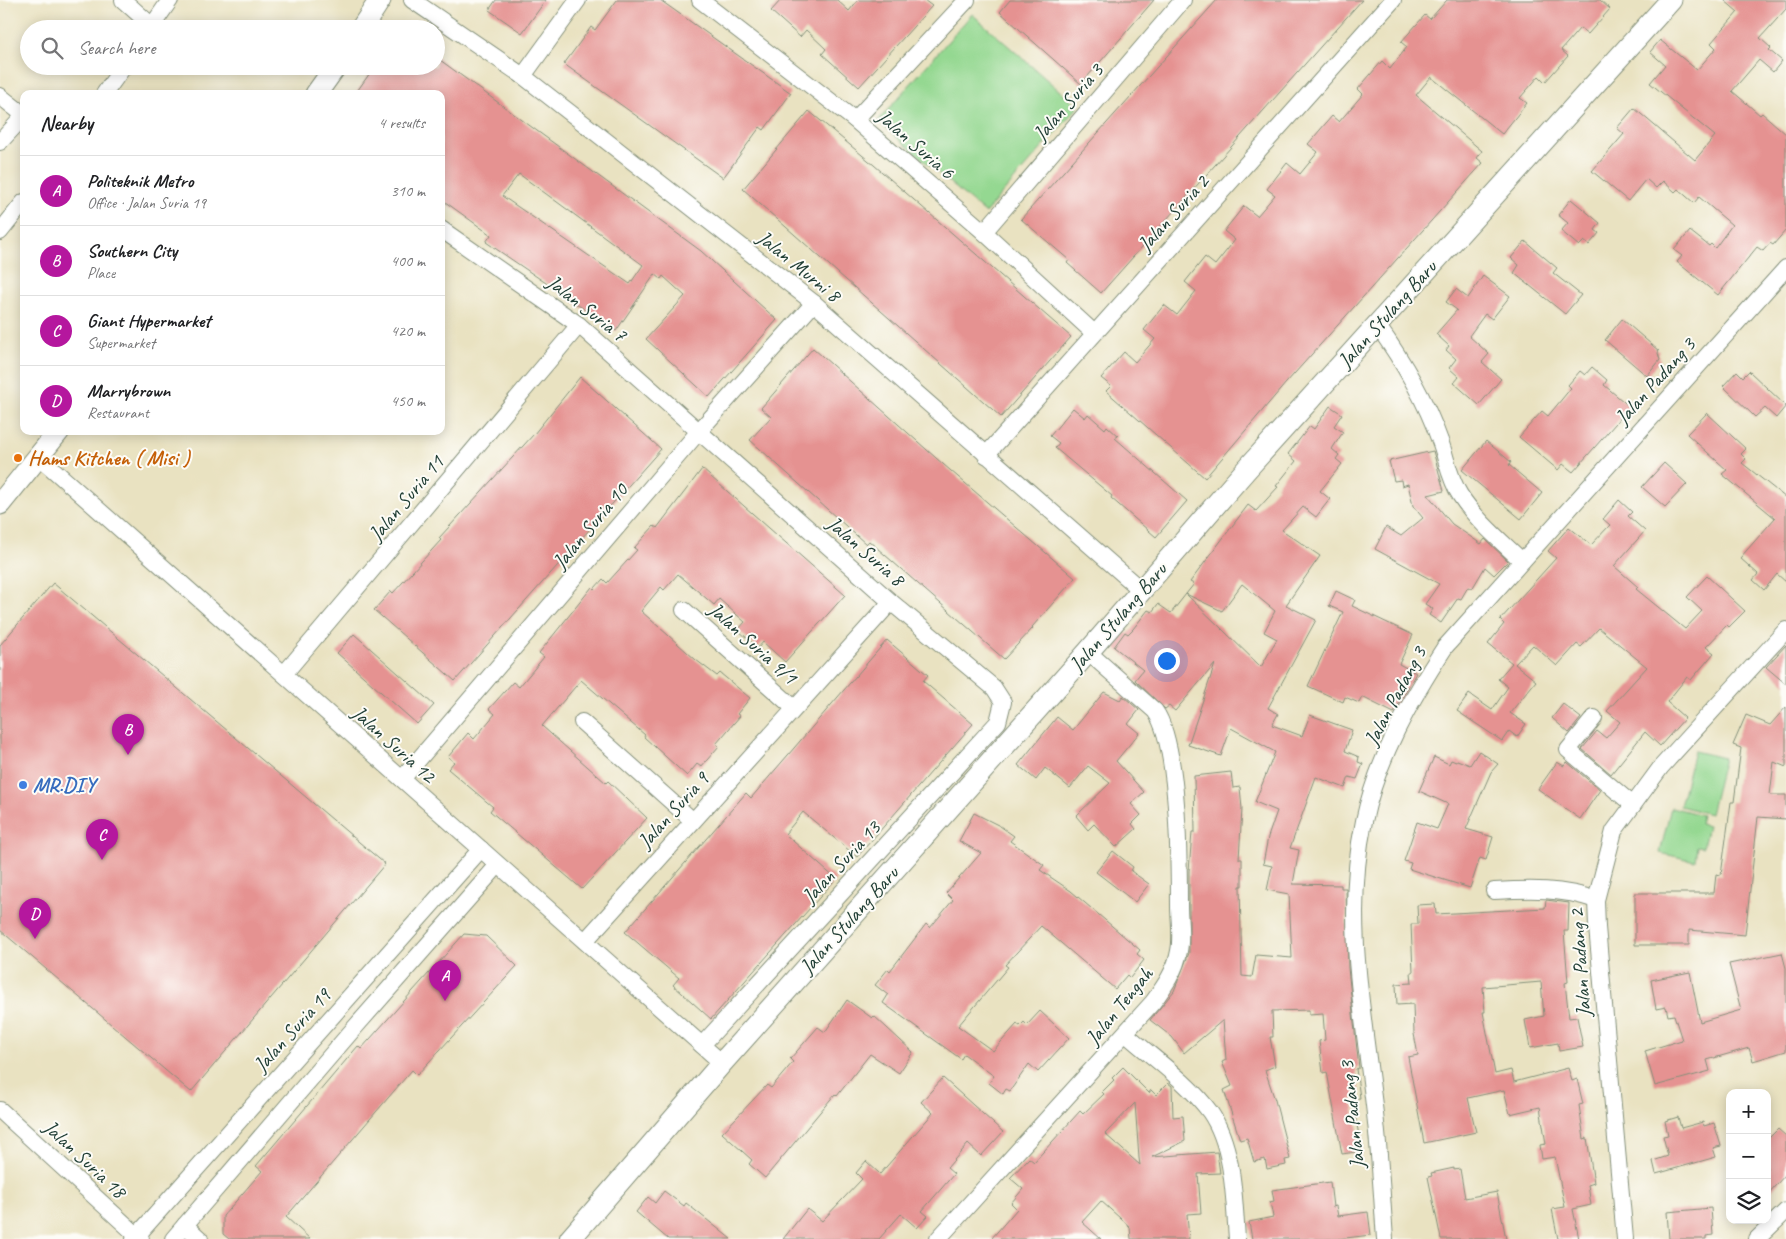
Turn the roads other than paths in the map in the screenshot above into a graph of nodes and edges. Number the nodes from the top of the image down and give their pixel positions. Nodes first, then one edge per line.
1 (123, 0) edge
2 (170, 0) edge
3 (380, 0) edge
4 (412, 0) edge
5 (578, 0) edge
6 (700, 0) edge
7 (1183, 0) edge
8 (1393, 0) edge
9 (1671, 0) edge
10 (961, 2) edge
11 (144, 20) edge
12 (156, 20) edge
13 (367, 20) edge
14 (441, 20) edge
15 (445, 23) edge
16 (118, 75) edge
17 (330, 75) edge
18 (522, 76) junction
19 (107, 90) edge
20 (319, 90) edge
21 (0, 96) edge
22 (20, 112) edge
23 (20, 120) edge
24 (856, 120) junction
25 (0, 142) edge
26 (20, 207) edge
27 (0, 232) edge
28 (445, 232) edge
29 (984, 232) junction
30 (1786, 268) edge
31 (814, 304) junction
32 (1377, 325) junction
33 (580, 326) junction
34 (1094, 333) junction
35 (700, 430) junction
36 (56, 435) edge
37 (986, 455) junction
38 (38, 457) junction
39 (0, 504) edge
40 (1522, 561) junction
41 (1141, 590) junction
42 (891, 602) junction
43 (684, 610) dead end
44 (1786, 630) edge
45 (1088, 652) junction
46 (284, 674) junction
47 (1003, 702) joint
48 (794, 708) junction
49 (1594, 718) dead end
50 (582, 722) dead end
51 (402, 779) junction
52 (1633, 804) junction
53 (692, 820) junction
54 (481, 849) junction
55 (498, 865) junction
56 (1494, 891) dead end
57 (1596, 900) junction
58 (585, 941) junction
59 (1126, 1034) junction
60 (702, 1045) junction
61 (722, 1063) junction
62 (0, 1110) edge
63 (1786, 1211) edge
64 (186, 1225) junction
65 (138, 1238) edge
66 (173, 1239) edge
67 (200, 1239) edge
68 (570, 1239) edge
69 (938, 1239) edge
70 (1237, 1239) edge
71 (1385, 1239) edge
72 (1625, 1239) edge
73 (1758, 1239) edge

1 - 11 street
2 - 12 street
3 - 13 main road
4 - 14 street, Jalan Murni 8
5 - 18 street
6 - 24 street, Jalan Suria 6
7 - 29 street, Jalan Suria 3
8 - 34 street, Jalan Suria 2
9 - 32 main road, Jalan Stulang Baru
10 - 24 street
15 - 18 street, Jalan Murni 8
16 - 19 street
17 - 20 main road
18 - 31 street, Jalan Murni 8
21 - 22 street
23 - 25 street
24 - 29 street, Jalan Suria 6
26 - 27 street
28 - 33 street, Jalan Suria 7
29 - 34 street, Jalan Suria 6
30 - 40 street, Jalan Padang 3
31 - 35 street, Jalan Suria 10
31 - 37 street, Jalan Murni 8
32 - 40 street
32 - 41 main road, Jalan Stulang Baru
33 - 35 street, Jalan Suria 7
33 - 46 street, Jalan Suria 11
34 - 37 street, Jalan Suria 2
35 - 42 street, Jalan Suria 8
35 - 51 street, Jalan Suria 10
36 - 38 main road
37 - 41 street, Jalan Murni 8
38 - 39 main road
38 - 46 street, Jalan Suria 12
40 - 71 street, Jalan Padang 3
41 - 45 main road, Jalan Stulang Baru
42 - 47 street, Jalan Suria 8
42 - 48 street, Jalan Suria 9
43 - 48 street, Jalan Suria 9/1
44 - 52 street, Jalan Padang 2
45 - 59 street, Jalan Tengah
45 - 61 main road, Jalan Stulang Baru
46 - 51 street, Jalan Suria 12
47 - 60 street, Jalan Suria 13
48 - 53 street, Jalan Suria 9
49 - 52 street
50 - 53 street
51 - 54 street, Jalan Suria 12
52 - 57 street, Jalan Padang 2
53 - 58 street, Jalan Suria 9
54 - 55 street, Jalan Suria 12
54 - 65 street, Jalan Suria 19
55 - 58 street, Jalan Suria 12
55 - 64 street
56 - 57 street
57 - 72 street, Jalan Padang 2
58 - 60 street, Jalan Suria 12
59 - 69 street, Jalan Tengah
59 - 70 street
60 - 61 street, Jalan Suria 12
61 - 68 main road, Jalan Stulang Baru
62 - 65 street, Jalan Suria 18
63 - 73 street
64 - 66 street
64 - 67 street

